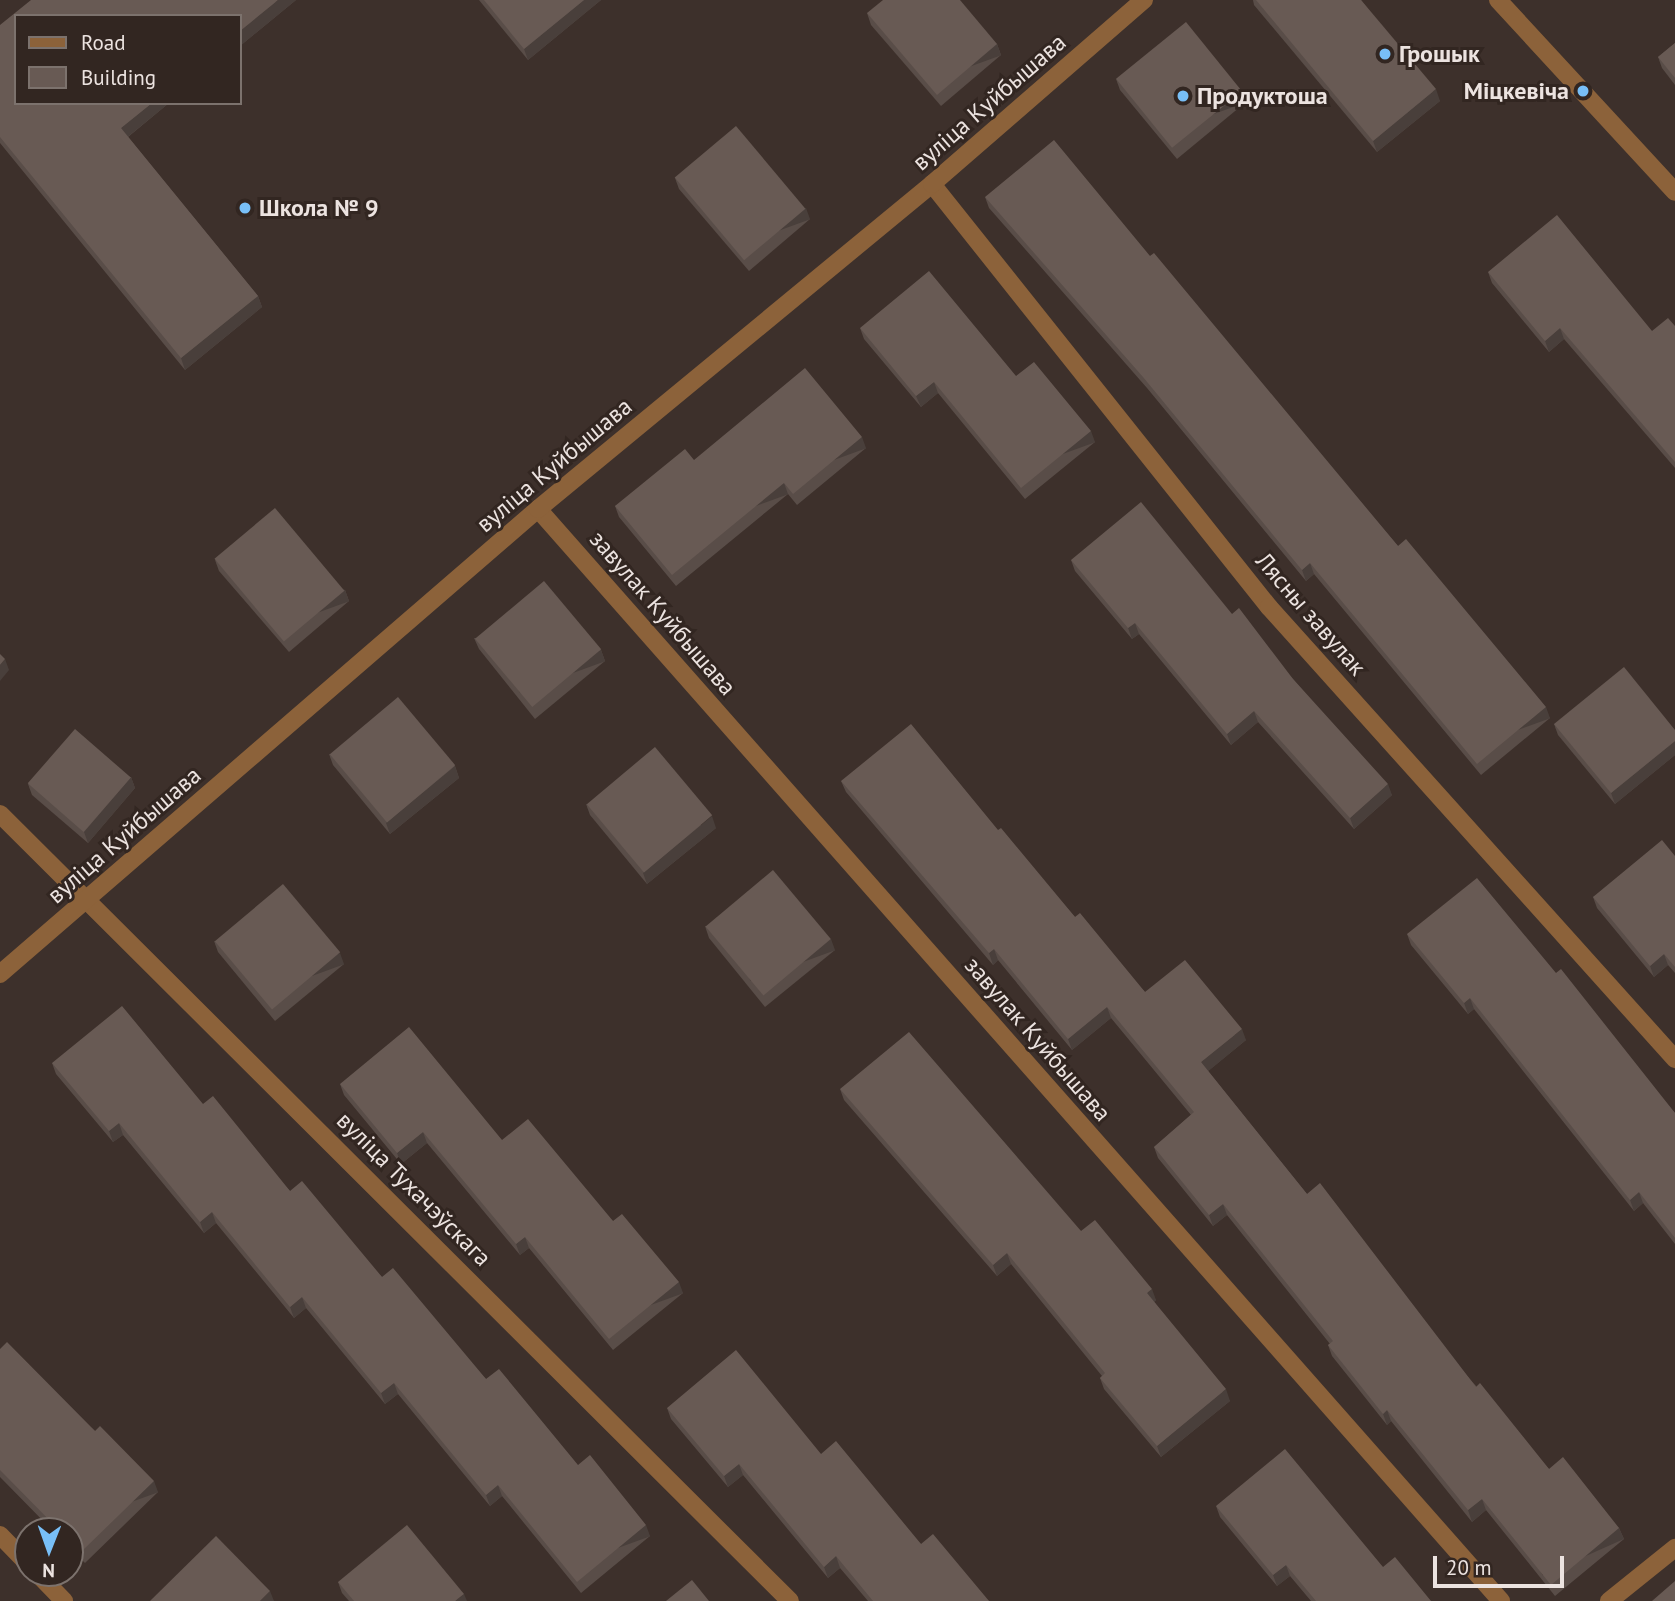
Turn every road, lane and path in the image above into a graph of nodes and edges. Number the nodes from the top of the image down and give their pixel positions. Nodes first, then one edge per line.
1 (1144, 0) edge
2 (1498, 0) edge
3 (932, 184) junction
4 (1675, 192) edge
5 (538, 509) junction
6 (0, 814) edge
7 (89, 898) junction
8 (0, 974) edge
9 (1675, 1059) edge
10 (0, 1535) edge
11 (1675, 1548) edge
12 (14, 1550) edge
13 (50, 1587) edge
14 (64, 1601) edge
15 (790, 1601) edge
16 (1501, 1601) edge
17 (1609, 1601) edge

1 - 3 street, вуліца Куйбышава
2 - 4 street
3 - 5 street, вуліца Куйбышава
3 - 9 street, Лясны завулак
5 - 7 street, вуліца Куйбышава
5 - 16 street, завулак Куйбышава
6 - 7 street, вуліца Тухачэўскага
7 - 8 street, вуліца Куйбышава
7 - 15 street, вуліца Тухачэўскага
10 - 12 street
11 - 17 street
13 - 14 street

